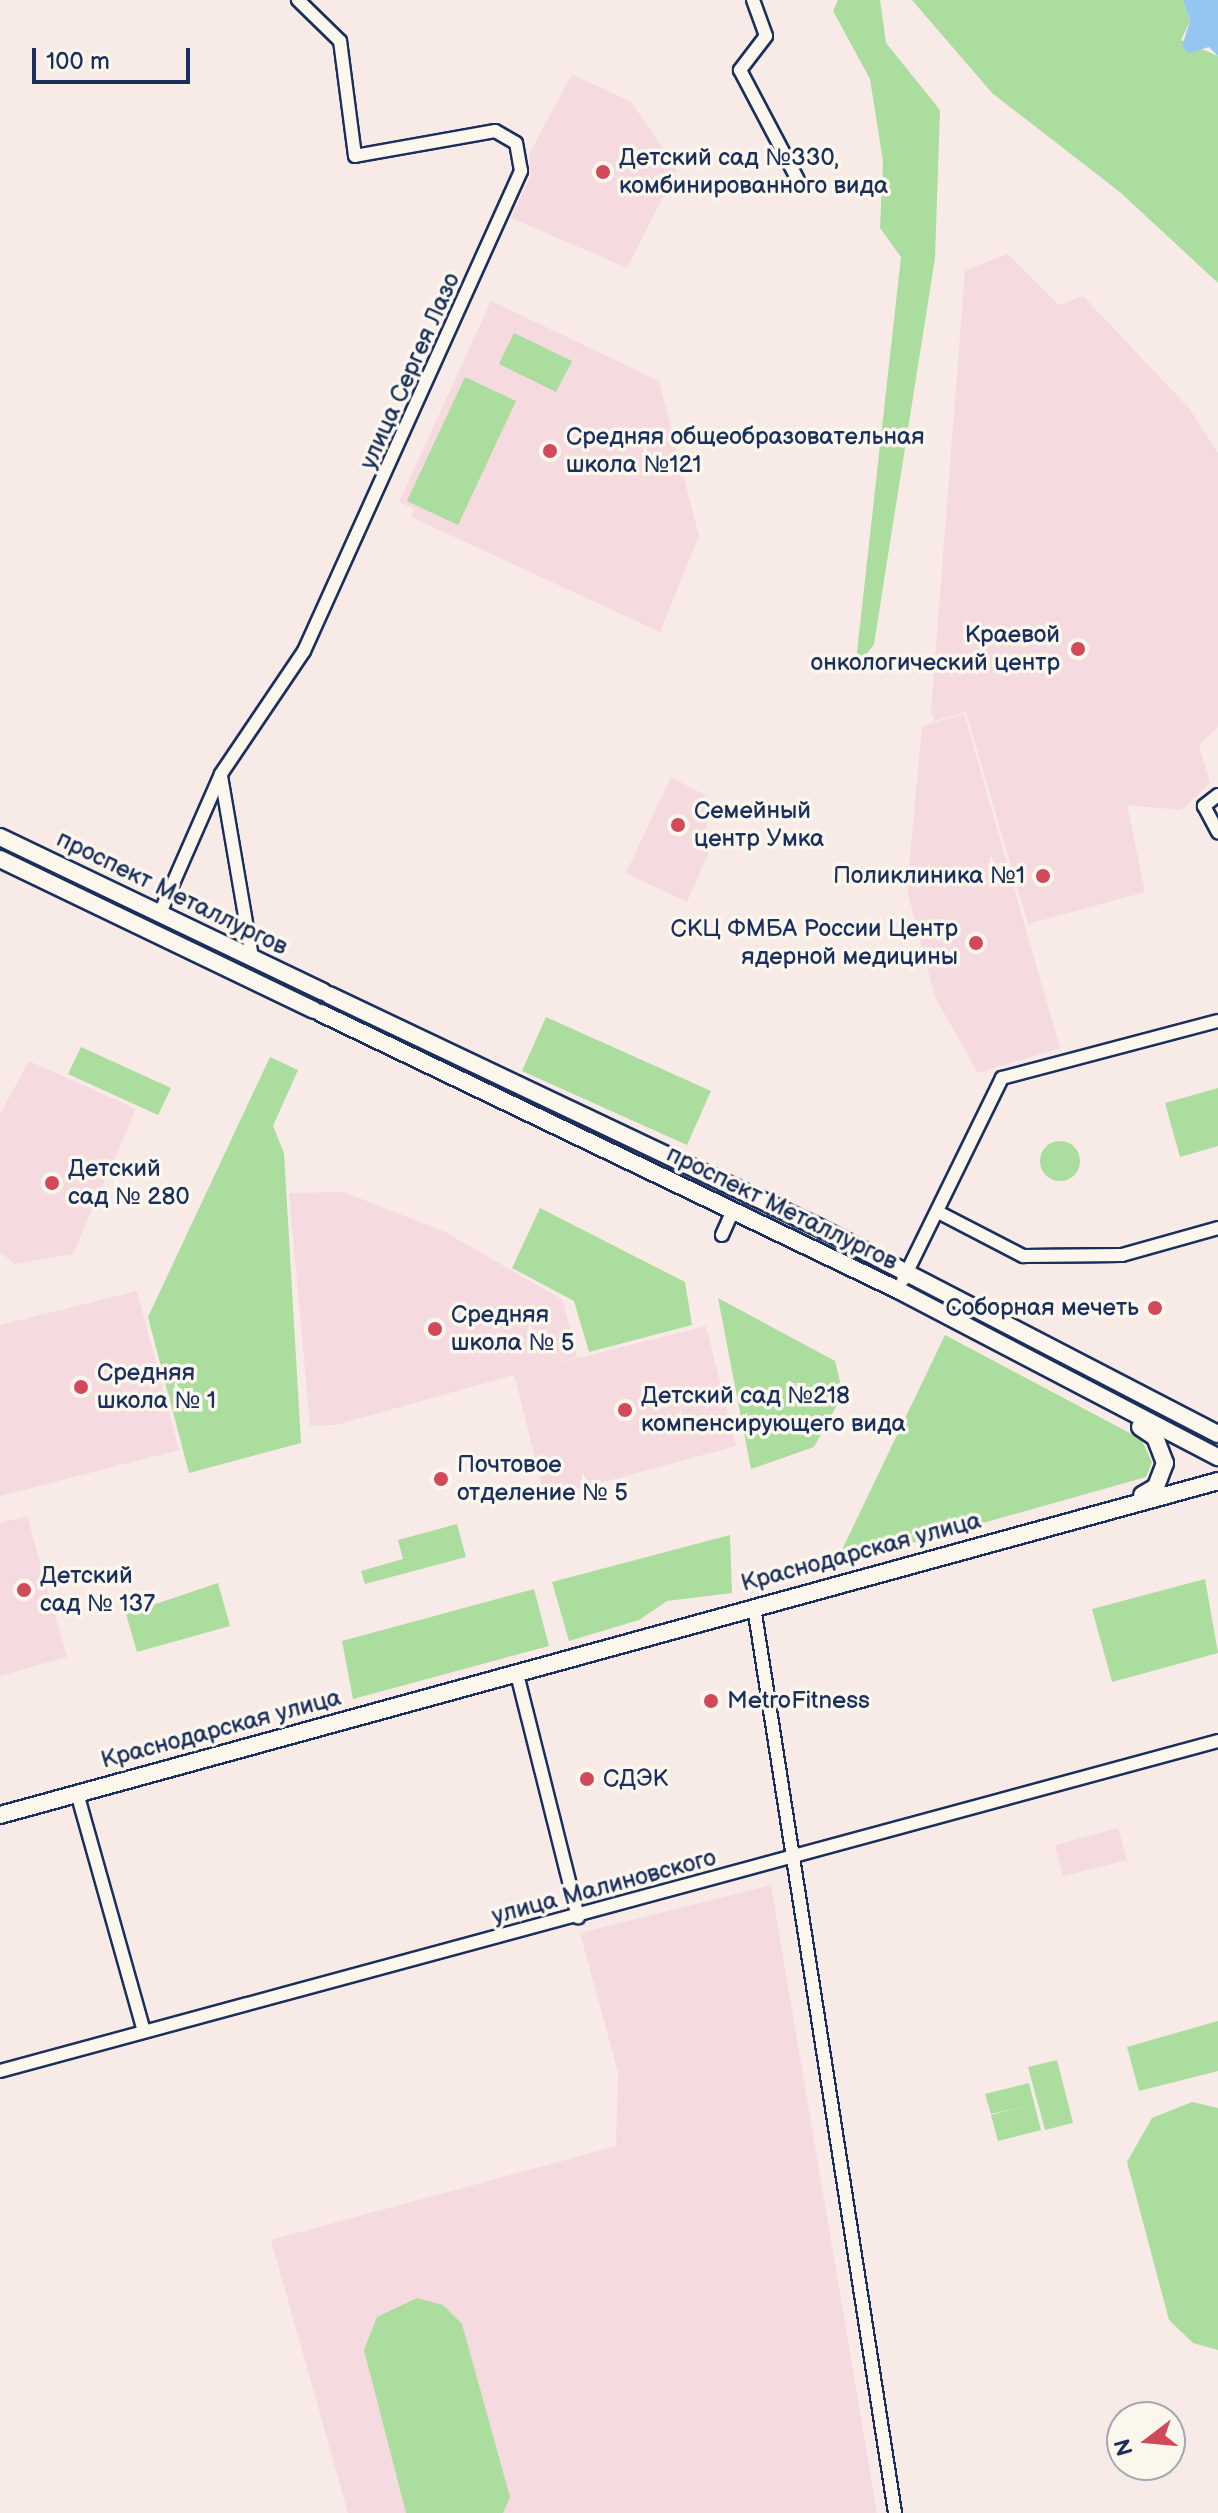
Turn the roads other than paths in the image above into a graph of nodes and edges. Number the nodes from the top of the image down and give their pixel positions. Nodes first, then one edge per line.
1 (298, 0) edge
2 (753, 0) edge
3 (798, 180) dead end
4 (221, 774) junction
5 (1218, 795) edge
6 (1218, 832) edge
7 (0, 837) edge
8 (0, 859) edge
9 (160, 913) junction
10 (154, 932) junction
11 (252, 958) junction
12 (1218, 1021) edge
13 (733, 1210) junction
14 (938, 1212) junction
15 (1218, 1228) edge
16 (722, 1235) dead end
17 (907, 1271) junction
18 (898, 1290) junction
19 (1096, 1397) junction
20 (1218, 1434) edge
21 (1218, 1457) edge
22 (1218, 1481) edge
23 (1131, 1503) junction
24 (754, 1607) junction
25 (517, 1674) junction
26 (1218, 1741) edge
27 (77, 1793) junction
28 (0, 1815) edge
29 (789, 1861) junction
30 (578, 1917) junction
31 (144, 2031) junction
32 (0, 2071) edge
33 (895, 2513) edge

1 - 4 street, улица Сергея Лазо
2 - 3 street
4 - 9 street, улица Сергея Лазо
4 - 11 street
5 - 6 street
7 - 9 main road, проспект Металлургов
8 - 10 main road, проспект Металлургов
9 - 10 main road
9 - 11 main road, проспект Металлургов
10 - 13 main road, проспект Металлургов
11 - 17 main road, проспект Металлургов
12 - 14 street
13 - 16 street
13 - 18 main road, проспект Металлургов
14 - 15 street
14 - 17 street
17 - 18 street
17 - 20 main road, проспект Металлургов
18 - 19 main road, проспект Металлургов
19 - 21 main road, проспект Металлургов
19 - 23 main road
22 - 23 main road, Краснодарская улица
23 - 24 main road, Краснодарская улица
24 - 25 main road, Краснодарская улица
24 - 29 street
25 - 27 main road, Краснодарская улица
25 - 30 street
26 - 29 street, улица Малиновского
27 - 28 main road, Краснодарская улица
27 - 31 street, Краснодарская улица
29 - 30 street, улица Малиновского
29 - 33 street
30 - 31 street, улица Малиновского
31 - 32 street, улица Малиновского

